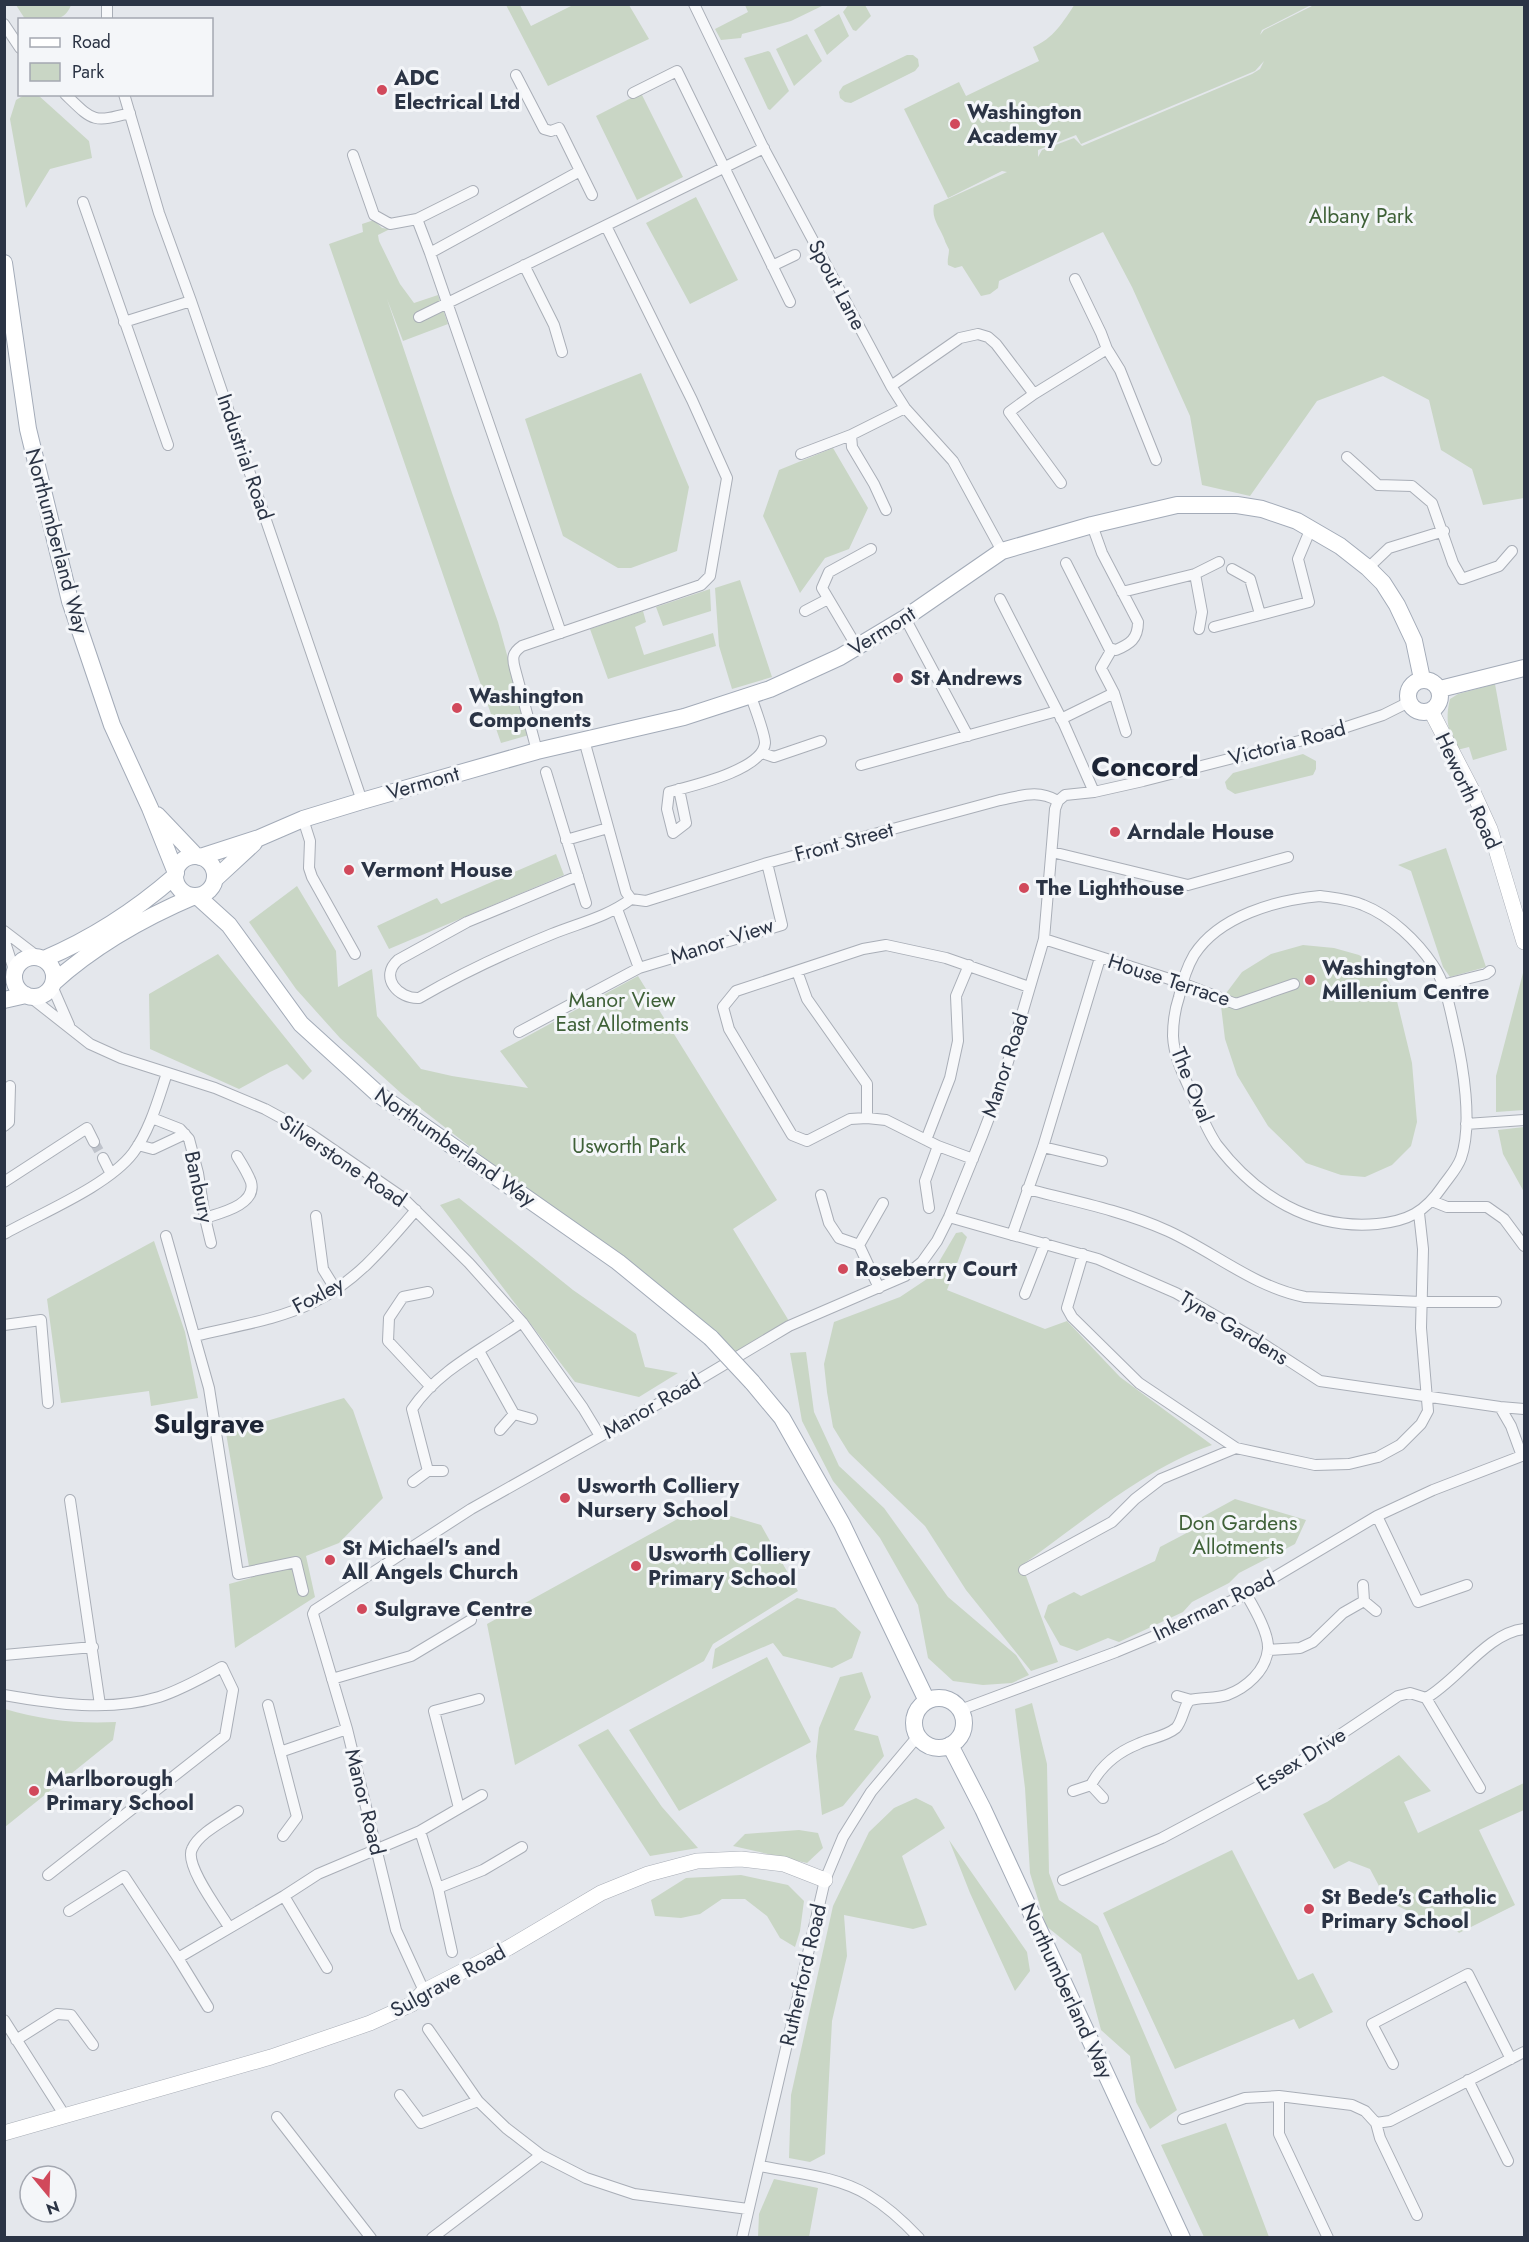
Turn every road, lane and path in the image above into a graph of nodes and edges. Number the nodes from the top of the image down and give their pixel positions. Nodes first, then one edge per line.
1 (694, 4) edge
2 (4, 24) edge
3 (18, 45) edge
4 (516, 75) dead end
5 (633, 93) dead end
6 (67, 96) edge
7 (125, 96) edge
8 (130, 113) junction
9 (764, 148) junction
10 (353, 155) dead end
11 (724, 168) junction
12 (580, 171) junction
13 (473, 190) dead end
14 (592, 195) dead end
15 (83, 202) dead end
16 (417, 219) junction
17 (606, 226) junction
18 (429, 253) junction
19 (795, 255) dead end
20 (4, 263) edge
21 (524, 265) junction
22 (772, 266) junction
23 (1075, 279) dead end
24 (191, 301) junction
25 (790, 302) dead end
26 (446, 303) junction
27 (419, 316) dead end
28 (124, 322) junction
29 (1107, 349) junction
30 (562, 352) dead end
31 (891, 386) junction
32 (1034, 394) junction
33 (905, 408) junction
34 (851, 435) junction
35 (168, 445) dead end
36 (801, 454) dead end
37 (1347, 457) dead end
38 (1156, 460) dead end
39 (1061, 483) dead end
40 (886, 510) dead end
41 (1092, 525) junction
42 (1311, 528) junction
43 (1444, 531) junction
44 (871, 549) dead end
45 (1002, 551) junction
46 (1512, 551) dead end
47 (1219, 561) dead end
48 (1066, 563) dead end
49 (1368, 568) junction
50 (1232, 569) dead end
51 (1195, 574) junction
52 (1122, 592) junction
53 (828, 599) junction
54 (1000, 599) dead end
55 (805, 611) dead end
56 (1260, 614) junction
57 (905, 618) junction
58 (1214, 627) dead end
59 (1199, 629) dead end
60 (561, 633) junction
61 (856, 647) junction
62 (1112, 649) junction
63 (1524, 668) edge
64 (1422, 679) junction
65 (1440, 688) junction
66 (1114, 693) junction
67 (750, 694) junction
68 (1409, 702) junction
69 (1431, 711) junction
70 (1061, 718) junction
71 (1126, 732) dead end
72 (968, 736) junction
73 (584, 740) junction
74 (821, 741) dead end
75 (537, 751) junction
76 (762, 753) junction
77 (861, 765) dead end
78 (546, 772) dead end
79 (679, 789) dead end
80 (1094, 792) junction
81 (362, 801) junction
82 (1058, 801) junction
83 (150, 808) junction
84 (303, 819) junction
85 (608, 828) junction
86 (259, 838) junction
87 (566, 840) junction
88 (1052, 852) junction
89 (198, 856) junction
90 (1288, 857) dead end
91 (767, 863) junction
92 (175, 874) junction
93 (578, 876) junction
94 (214, 881) junction
95 (196, 896) junction
96 (631, 899) junction
97 (586, 903) dead end
98 (617, 909) junction
99 (229, 925) junction
100 (4, 931) edge
101 (4, 939) edge
102 (1044, 939) junction
103 (1524, 942) edge
104 (355, 954) dead end
105 (1100, 957) junction
106 (41, 958) junction
107 (969, 965) junction
108 (639, 968) junction
109 (797, 971) junction
110 (1490, 971) dead end
111 (11, 980) edge
112 (1182, 983) junction
113 (1294, 984) dead end
114 (52, 985) junction
115 (1442, 985) junction
116 (1029, 987) junction
117 (28, 995) junction
118 (4, 1000) edge
119 (69, 1025) junction
120 (519, 1032) dead end
121 (167, 1072) junction
122 (10, 1086) dead end
123 (152, 1118) junction
124 (867, 1118) junction
125 (1524, 1120) edge
126 (1466, 1124) junction
127 (4, 1126) edge
128 (185, 1134) junction
129 (926, 1140) junction
130 (94, 1142) tunnel mouth
131 (138, 1145) junction
132 (938, 1146) junction
133 (1043, 1147) junction
134 (237, 1156) dead end
135 (103, 1158) tunnel mouth
136 (973, 1159) junction
137 (1102, 1161) dead end
138 (111, 1174) junction
139 (4, 1182) edge
140 (1027, 1189) junction
141 (821, 1195) dead end
142 (1432, 1201) junction
143 (883, 1203) dead end
144 (929, 1208) dead end
145 (416, 1210) junction
146 (1419, 1213) junction
147 (316, 1216) dead end
148 (949, 1217) junction
149 (205, 1218) junction
150 (4, 1234) edge
151 (1012, 1235) junction
152 (166, 1236) dead end
153 (212, 1243) dead end
154 (1045, 1243) junction
155 (859, 1245) junction
156 (1524, 1246) edge
157 (1083, 1254) junction
158 (879, 1288) junction
159 (336, 1290) junction
160 (428, 1292) dead end
161 (1025, 1294) dead end
162 (1421, 1302) junction
163 (1496, 1302) dead end
164 (522, 1322) junction
165 (4, 1325) edge
166 (195, 1336) junction
167 (479, 1351) junction
168 (431, 1387) junction
169 (1427, 1398) junction
170 (48, 1403) dead end
171 (1500, 1407) junction
172 (1524, 1409) edge
173 (514, 1414) junction
174 (532, 1419) dead end
175 (500, 1430) dead end
176 (600, 1436) junction
177 (1236, 1448) junction
178 (1523, 1456) edge
179 (428, 1471) junction
180 (443, 1471) dead end
181 (413, 1482) dead end
182 (70, 1500) dead end
183 (1377, 1516) junction
184 (1024, 1570) dead end
185 (1467, 1585) dead end
186 (1364, 1586) dead end
187 (303, 1591) dead end
188 (1246, 1594) junction
189 (1364, 1601) junction
190 (1376, 1611) dead end
191 (471, 1620) dead end
192 (1524, 1629) edge
193 (93, 1647) junction
194 (1268, 1650) junction
195 (4, 1655) edge
196 (332, 1679) junction
197 (4, 1695) edge
198 (1177, 1696) dead end
199 (1426, 1698) junction
200 (479, 1699) dead end
201 (1191, 1700) junction
202 (927, 1701) junction
203 (100, 1705) junction
204 (268, 1705) dead end
205 (960, 1710) junction
206 (347, 1729) junction
207 (918, 1736) junction
208 (950, 1745) junction
209 (280, 1752) junction
210 (1091, 1785) junction
211 (1480, 1788) dead end
212 (1073, 1791) dead end
213 (482, 1795) dead end
214 (1103, 1798) dead end
215 (459, 1808) junction
216 (238, 1810) dead end
217 (420, 1831) junction
218 (283, 1836) dead end
219 (522, 1847) dead end
220 (377, 1849) junction
221 (48, 1875) dead end
222 (825, 1880) junction
223 (1063, 1880) dead end
224 (438, 1888) junction
225 (284, 1896) junction
226 (69, 1911) dead end
227 (229, 1928) junction
228 (452, 1952) dead end
229 (178, 1958) junction
230 (327, 1968) dead end
231 (424, 1991) junction
232 (208, 2007) dead end
233 (4, 2020) edge
234 (428, 2029) dead end
235 (16, 2040) junction
236 (93, 2045) dead end
237 (1524, 2052) edge
238 (1511, 2059) junction
239 (1393, 2064) dead end
240 (1468, 2080) junction
241 (400, 2095) dead end
242 (1279, 2096) junction
243 (478, 2101) junction
244 (65, 2116) junction
245 (277, 2117) dead end
246 (1184, 2119) dead end
247 (1376, 2123) junction
248 (4, 2133) edge
249 (541, 2155) junction
250 (1508, 2161) dead end
251 (759, 2166) junction
252 (748, 2209) junction
253 (1417, 2214) dead end
254 (371, 2238) edge
255 (432, 2238) edge
256 (742, 2238) edge
257 (919, 2238) edge
258 (1182, 2238) edge
259 (1328, 2238) edge

1 - 9 street, Spout Lane
2 - 3 street
4 - 12 street
5 - 11 street
6 - 8 street
7 - 8 street, Industrial Road
8 - 24 street, Industrial Road
9 - 11 street
9 - 31 street, Spout Lane
10 - 16 street
11 - 17 street
11 - 22 street
12 - 14 street
12 - 18 street
13 - 16 street
15 - 28 street
16 - 18 street
17 - 21 street
17 - 60 street
18 - 26 street
19 - 22 street
20 - 83 main road, Northumberland Way
21 - 26 street
21 - 30 street
22 - 25 street
23 - 29 street
24 - 28 street
24 - 81 street, Industrial Road
26 - 27 street
26 - 60 street
28 - 35 street
29 - 32 street
29 - 38 street
31 - 32 street
31 - 33 street, Spout Lane
32 - 39 street
33 - 34 street
33 - 45 street, Spout Lane
34 - 36 street
34 - 40 street
37 - 43 street
41 - 42 main road, Vermont
41 - 45 main road, Vermont
41 - 52 street
42 - 49 main road, Vermont
42 - 56 street
43 - 46 street
43 - 49 street
44 - 53 street
45 - 57 main road, Vermont
47 - 51 street
48 - 62 street
49 - 64 main road, Vermont
50 - 56 street
51 - 52 street
51 - 59 street
52 - 62 street
53 - 55 street
53 - 61 street
54 - 70 street
56 - 58 street
57 - 61 main road, Vermont
57 - 72 street
60 - 75 street
61 - 67 main road, Vermont
62 - 66 street
63 - 65 main road
64 - 65 main road
64 - 68 main road
65 - 69 main road
66 - 70 street
66 - 71 street
67 - 73 main road, Vermont
67 - 76 street
68 - 69 main road
68 - 80 street, Victoria Road
69 - 103 street, Heworth Road
70 - 72 street
70 - 80 street
72 - 77 street
73 - 75 main road, Vermont
73 - 85 street
74 - 76 street
75 - 81 main road, Vermont
76 - 79 street
78 - 87 street
80 - 82 street, Victoria Road
81 - 84 main road, Vermont
82 - 88 street, Manor Road
82 - 91 street, Front Street
83 - 89 main road, Northumberland Way
83 - 92 main road, Northumberland Way
84 - 86 main road, Vermont
84 - 104 street
85 - 87 street
85 - 96 street
86 - 89 main road, Vermont
86 - 94 main road, Vermont
87 - 93 street
88 - 90 street
88 - 102 street, Manor Road
89 - 92 main road
89 - 94 main road
91 - 96 street, Front Street
91 - 108 street, Manor View
92 - 95 main road
92 - 106 main road
93 - 97 street
93 - 98 street
94 - 95 main road
94 - 99 main road, Northumberland Way
95 - 99 main road, Northumberland Way
95 - 114 main road
96 - 98 street
98 - 108 street
99 - 202 main road, Northumberland Way, bridge
100 - 106 street
101 - 111 street
102 - 105 street, House Terrace
102 - 116 street, Manor Road
105 - 112 street, House Terrace
105 - 133 street
106 - 111 main road
106 - 114 main road
107 - 109 street
107 - 116 street
107 - 129 street
108 - 120 street
109 - 124 street
109 - 124 street
110 - 115 street
111 - 117 main road
112 - 113 street, House Terrace
112 - 115 street, The Oval
112 - 146 street, The Oval
114 - 117 main road
114 - 119 street, Silverstone Road
115 - 126 street, The Oval
116 - 136 street, Manor Road
117 - 118 main road
117 - 119 street, Silverstone Road
119 - 121 street, Silverstone Road
121 - 123 street
121 - 145 street, Silverstone Road
122 - 127 street
123 - 128 street, Banbury
123 - 131 street
124 - 129 street
125 - 126 street
126 - 142 street, The Oval
128 - 131 street
128 - 149 street, Banbury
129 - 132 street
130 - 139 street
131 - 138 street
132 - 136 street
132 - 144 street
133 - 137 street
133 - 140 street
134 - 149 street
135 - 138 street
136 - 148 street, Manor Road
138 - 150 street
140 - 151 street
140 - 162 street
141 - 155 street
142 - 146 street, The Oval
142 - 156 street
143 - 155 street
145 - 159 street, Foxley
145 - 164 street, Silverstone Road
146 - 162 street
147 - 159 street
148 - 151 street, Tyne Gardens
148 - 158 street, Manor Road
149 - 153 street, Banbury
151 - 154 street, Tyne Gardens
152 - 166 street
154 - 157 street, Tyne Gardens
154 - 161 street
155 - 158 street
157 - 169 street, Tyne Gardens
157 - 177 street
158 - 176 street, Manor Road
159 - 166 street, Foxley
160 - 168 street
162 - 163 street
162 - 169 street
164 - 167 street
164 - 176 street, Silverstone Road
165 - 170 street
166 - 187 street
167 - 168 street
167 - 173 street
168 - 179 street
169 - 171 street, Tyne Gardens
169 - 177 street
171 - 172 street, Tyne Gardens
171 - 178 street
173 - 174 street
173 - 175 street
176 - 196 street, Manor Road
177 - 184 street
178 - 183 street, Inkerman Road
179 - 180 street
179 - 181 street
182 - 193 street
183 - 185 street
183 - 188 street, Inkerman Road
186 - 189 street
188 - 194 street
188 - 205 street, Inkerman Road
189 - 190 street
189 - 194 street
191 - 196 street
192 - 199 street
193 - 195 street
193 - 203 street
194 - 201 street
196 - 206 street, Manor Road
197 - 203 street
198 - 201 street
199 - 211 street
199 - 223 street, Essex Drive
200 - 215 street
201 - 210 street
202 - 205 main road
202 - 207 main road
203 - 221 street
204 - 209 street
205 - 208 main road
206 - 209 street
206 - 220 street, Manor Road
207 - 208 main road
207 - 222 street, Rutherford Road
208 - 258 main road, Northumberland Way
209 - 218 street
210 - 212 street
210 - 214 street
213 - 215 street
215 - 217 street
216 - 227 street
217 - 220 street
217 - 224 street
219 - 224 street
220 - 225 street
220 - 231 street, Manor Road
222 - 231 street, Sulgrave Road
222 - 251 street, Rutherford Road
224 - 228 street
225 - 227 street
225 - 230 street
226 - 229 street
227 - 229 street
229 - 232 street
231 - 244 street, Sulgrave Road
233 - 235 street
234 - 243 street
235 - 236 street
235 - 244 street
237 - 238 street
238 - 239 street
238 - 240 street
240 - 247 street
240 - 250 street
241 - 243 street
242 - 246 street
242 - 247 street
242 - 259 street
243 - 249 street
244 - 248 street, Sulgrave Road
245 - 254 street
247 - 253 street
249 - 252 street
249 - 255 street
251 - 252 street, Rutherford Road
251 - 257 street
252 - 256 street, Rutherford Road

